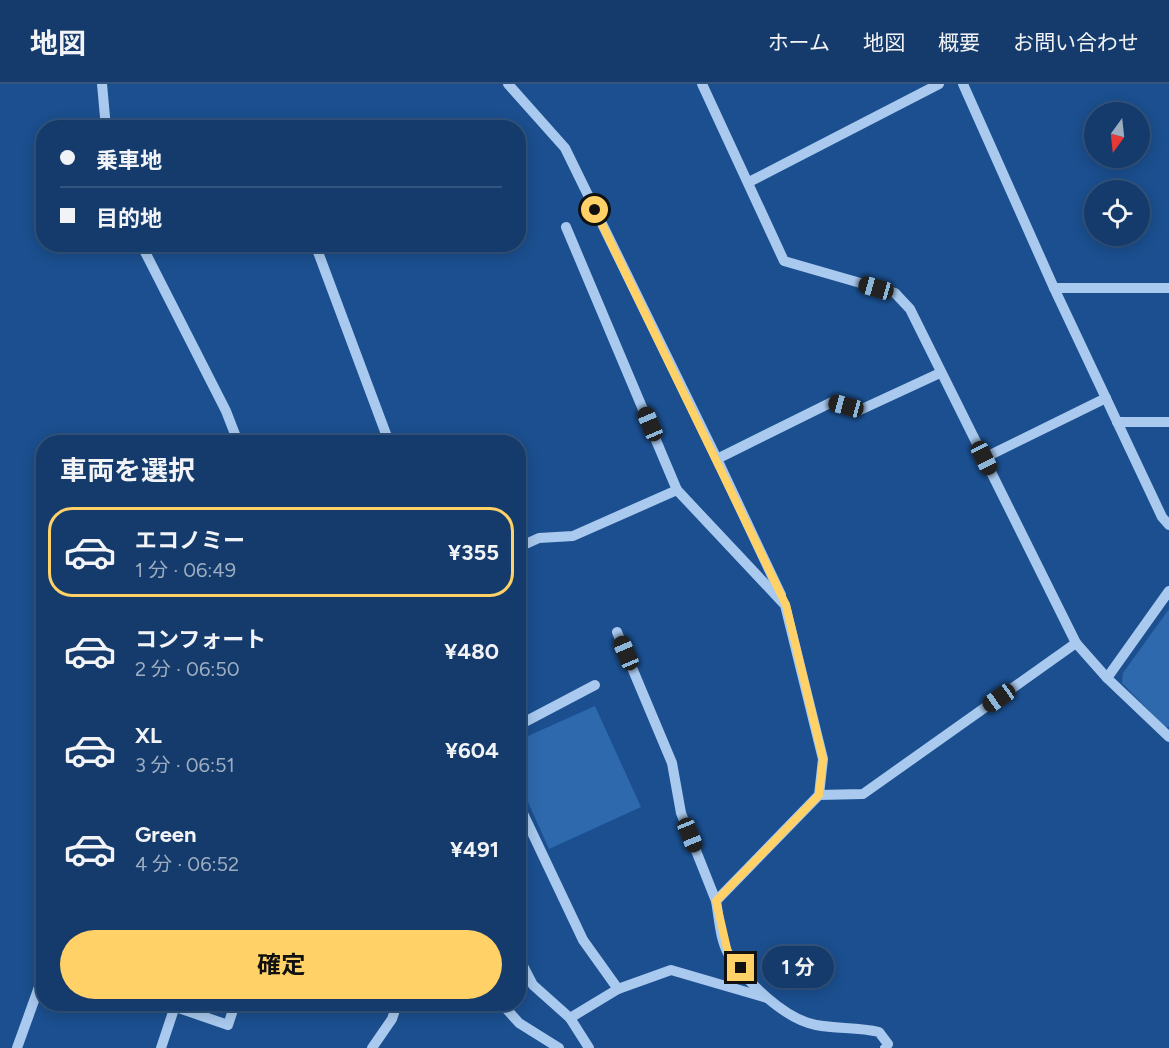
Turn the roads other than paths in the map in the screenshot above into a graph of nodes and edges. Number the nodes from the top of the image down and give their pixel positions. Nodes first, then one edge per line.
1 (102, 84) edge
2 (508, 84) edge
3 (702, 84) edge
4 (939, 84) edge
5 (963, 84) edge
6 (105, 120) edge
7 (749, 182) junction
8 (566, 227) dead end
9 (145, 252) edge
10 (318, 252) edge
11 (1053, 288) junction
12 (1169, 288) edge
13 (940, 374) junction
14 (1106, 398) junction
15 (1118, 422) junction
16 (1169, 422) edge
17 (235, 435) edge
18 (386, 435) edge
19 (984, 458) junction
20 (717, 459) junction
21 (677, 490) junction
22 (1169, 525) edge
23 (526, 544) edge
24 (1169, 591) edge
25 (786, 605) junction
26 (617, 632) dead end
27 (1076, 643) junction
28 (1107, 678) junction
29 (595, 685) dead end
30 (526, 721) edge
31 (1169, 737) edge
32 (819, 795) junction
33 (526, 831) edge
34 (716, 901) junction
35 (526, 972) edge
36 (618, 989) junction
37 (36, 995) edge
38 (767, 998) junction
39 (170, 1011) edge
40 (188, 1011) edge
41 (233, 1011) edge
42 (395, 1011) edge
43 (508, 1011) edge
44 (570, 1018) junction
45 (17, 1048) edge
46 (161, 1048) edge
47 (372, 1048) edge
48 (559, 1048) edge
49 (589, 1048) edge
50 (885, 1048) edge

1 - 6 street
2 - 20 street
3 - 7 street
4 - 7 street
5 - 11 street
7 - 13 street
8 - 21 street
9 - 17 street
10 - 18 street
11 - 12 street
11 - 14 street
13 - 19 street
13 - 20 street
14 - 15 street
14 - 19 street
15 - 16 street
15 - 22 street
19 - 27 street
20 - 25 street
21 - 23 street
21 - 25 street
24 - 28 street
25 - 32 street
26 - 34 street
27 - 28 street
27 - 32 street
28 - 31 street
29 - 30 street
32 - 34 street
33 - 36 street
34 - 38 street
35 - 44 street
36 - 38 street
36 - 44 street
37 - 45 street
38 - 50 street
39 - 46 street
40 - 41 street
42 - 47 street
43 - 48 street
44 - 49 street

